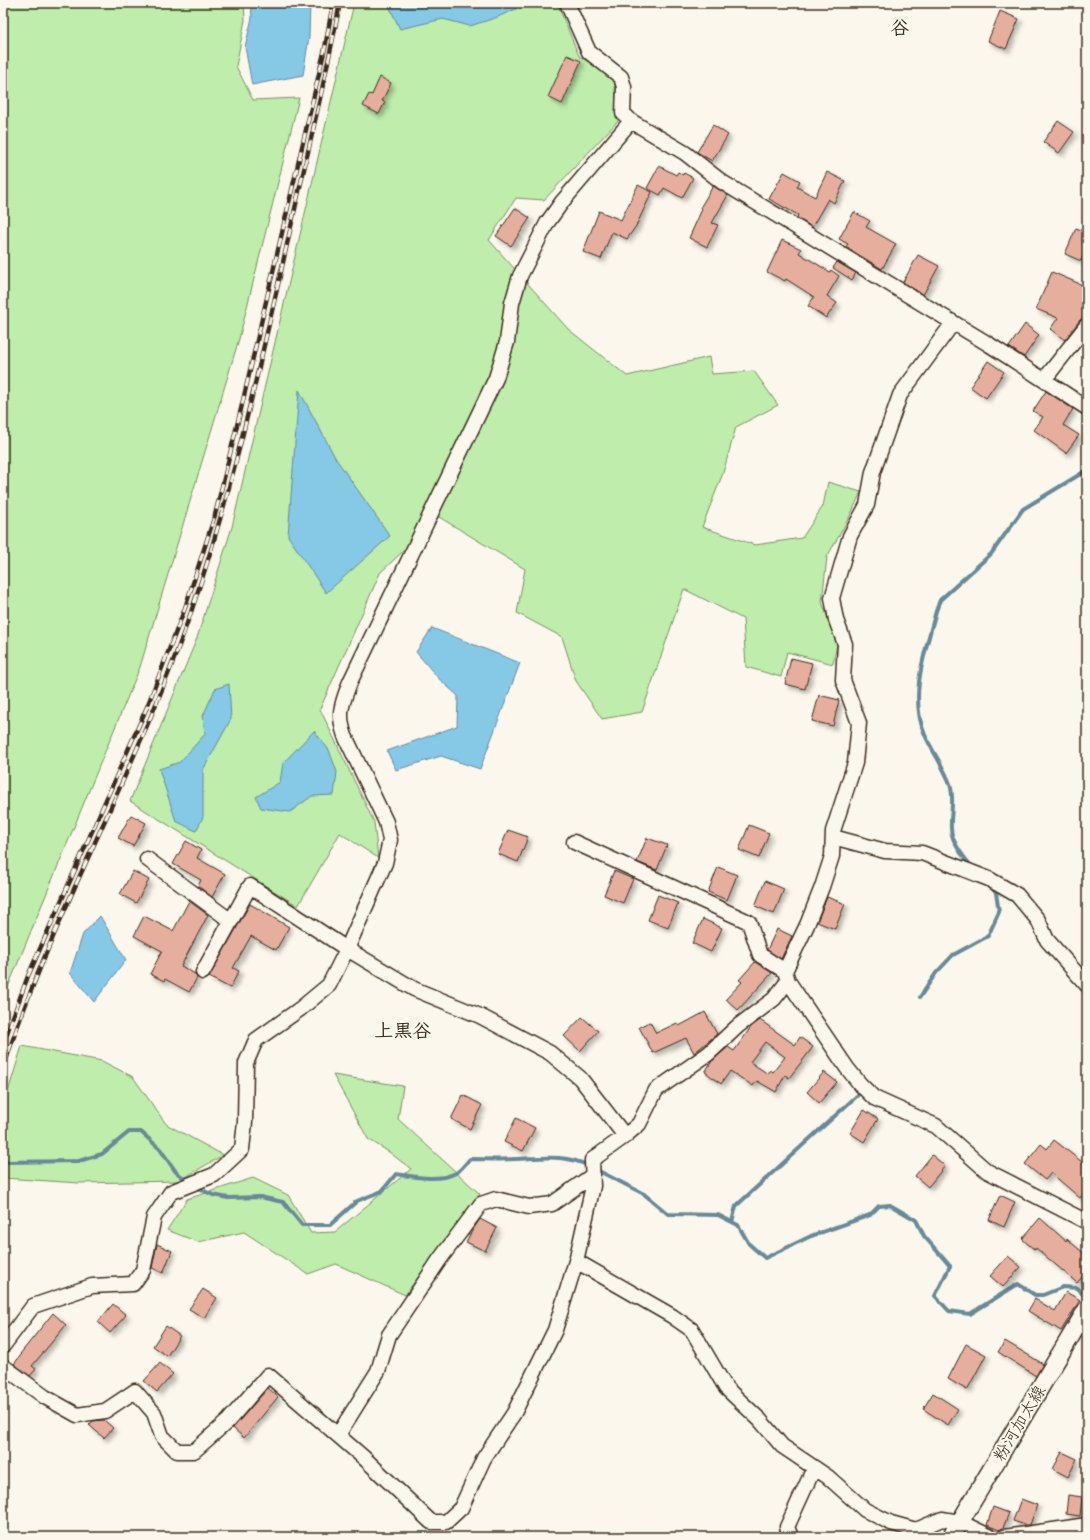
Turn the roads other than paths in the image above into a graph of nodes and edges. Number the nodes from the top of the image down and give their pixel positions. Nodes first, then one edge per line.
1 (567, 3) edge
2 (631, 121) junction
3 (954, 323) junction
4 (1087, 325) edge
5 (1044, 380) junction
6 (1087, 408) edge
7 (833, 837) junction
8 (574, 842) dead end
9 (147, 859) dead end
10 (231, 921) junction
11 (347, 949) junction
12 (203, 972) dead end
13 (786, 976) junction
14 (1087, 985) edge
15 (625, 1136) junction
16 (592, 1175) junction
17 (1087, 1222) edge
18 (576, 1261) junction
19 (1087, 1309) edge
20 (3, 1346) edge
21 (3, 1366) edge
22 (338, 1435) junction
23 (814, 1468) junction
24 (960, 1522) junction
25 (1087, 1525) edge
26 (790, 1537) edge
27 (951, 1537) edge
28 (991, 1537) edge
29 (1004, 1537) edge

1 - 2 street
2 - 3 street
2 - 11 street
3 - 5 street
3 - 7 street
4 - 5 street
5 - 6 street
7 - 13 street
7 - 14 street
8 - 13 street
9 - 10 street
10 - 11 street
10 - 12 street
11 - 15 street
11 - 20 street
13 - 15 street
13 - 17 street
15 - 16 street
16 - 18 street
16 - 22 street
18 - 22 street
18 - 23 street
19 - 24 main road, 粉河加太線
21 - 22 street
23 - 24 street
23 - 26 street
24 - 27 main road, 粉河加太線
24 - 28 street
25 - 29 street

